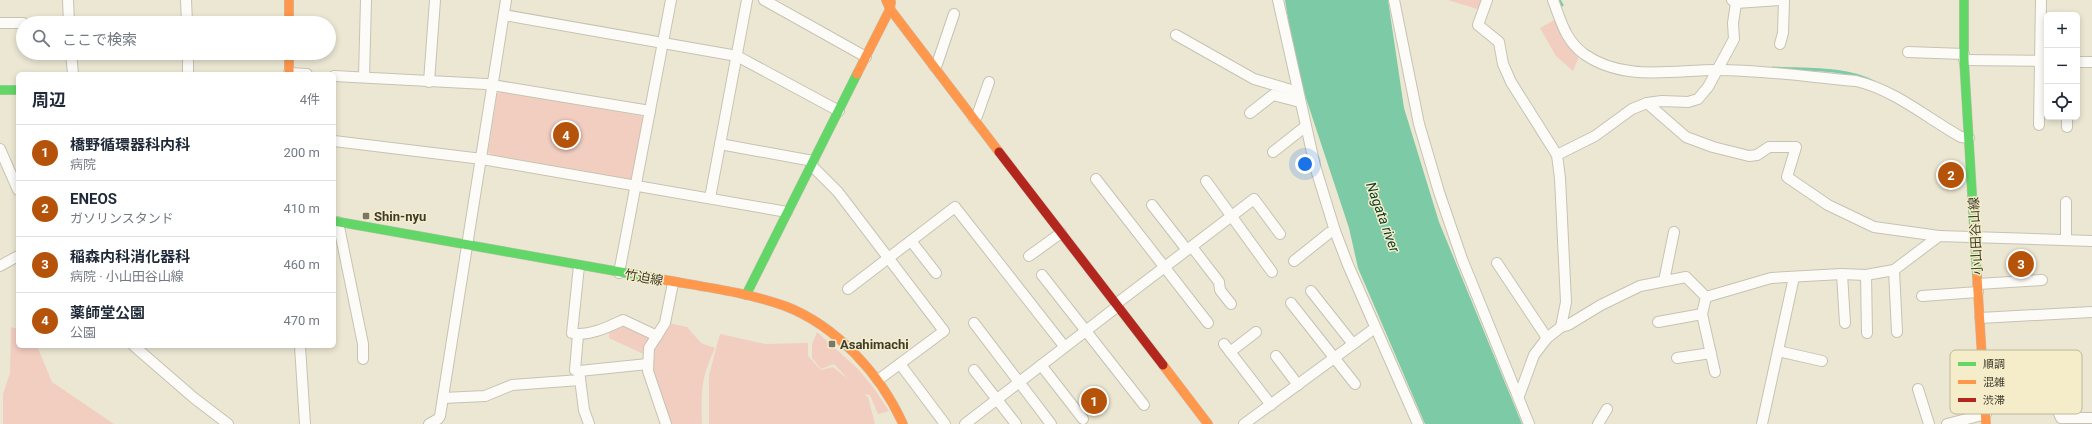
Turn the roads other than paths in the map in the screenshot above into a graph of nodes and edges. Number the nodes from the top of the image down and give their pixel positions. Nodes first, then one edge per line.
1 (68, 0) edge
2 (186, 0) edge
3 (289, 0) edge
4 (366, 0) edge
5 (435, 0) edge
6 (506, 0) edge
7 (671, 0) edge
8 (747, 0) edge
9 (764, 0) edge
10 (886, 0) edge
11 (1278, 0) edge
12 (1394, 0) edge
13 (1487, 0) edge
14 (1553, 0) edge
15 (1782, 0) edge
16 (1964, 0) edge
17 (2041, 0) edge
18 (1734, 2) edge
19 (891, 4) edge
20 (954, 14) dead end
21 (504, 15) junction
22 (69, 16) edge
23 (187, 16) edge
24 (289, 16) edge
25 (0, 23) edge
26 (16, 23) edge
27 (1176, 35) dead end
28 (663, 42) junction
29 (1780, 44) dead end
30 (1908, 52) dead end
31 (737, 56) junction
32 (866, 57) junction
33 (1964, 57) junction
34 (72, 60) edge
35 (188, 60) edge
36 (289, 60) edge
37 (2044, 61) edge
38 (2080, 62) edge
39 (2092, 62) edge
40 (934, 66) junction
41 (1717, 70) junction
42 (73, 72) edge
43 (188, 72) edge
44 (289, 72) edge
45 (336, 76) edge
46 (364, 78) junction
47 (429, 82) junction
48 (989, 82) dead end
49 (493, 86) junction
50 (0, 90) edge
51 (16, 90) edge
52 (1299, 97) junction
53 (1647, 103) junction
54 (650, 111) junction
55 (839, 111) junction
56 (1250, 113) dead end
57 (974, 119) junction
58 (2039, 125) dead end
59 (1306, 126) junction
60 (1969, 138) junction
61 (336, 141) edge
62 (720, 144) junction
63 (0, 149) edge
64 (1273, 152) dead end
65 (1557, 155) junction
66 (482, 159) junction
67 (812, 163) junction
68 (1096, 179) dead end
69 (1206, 181) dead end
70 (636, 184) junction
71 (16, 185) edge
72 (710, 198) junction
73 (2066, 202) dead end
74 (1152, 205) dead end
75 (787, 212) junction
76 (1230, 217) junction
77 (336, 221) edge
78 (1335, 231) junction
79 (1674, 232) dead end
80 (1061, 233) junction
81 (1280, 234) dead end
82 (1939, 236) junction
83 (1976, 236) junction
84 (2066, 240) junction
85 (911, 241) junction
86 (2092, 241) edge
87 (468, 246) junction
88 (1190, 248) junction
89 (1029, 256) dead end
90 (16, 257) edge
91 (889, 258) junction
92 (1294, 261) dead end
93 (1497, 263) dead end
94 (0, 266) edge
95 (579, 266) junction
96 (1164, 268) junction
97 (1894, 270) junction
98 (1272, 272) dead end
99 (619, 273) junction
100 (936, 273) dead end
101 (1842, 274) junction
102 (1042, 275) dead end
103 (1866, 275) junction
104 (1794, 277) junction
105 (2042, 280) dead end
106 (1664, 281) junction
107 (673, 283) junction
108 (1978, 288) junction
109 (848, 289) dead end
110 (1311, 291) dead end
111 (746, 295) junction
112 (1922, 296) dead end
113 (1706, 297) junction
114 (1291, 303) dead end
115 (1231, 304) dead end
116 (1117, 305) junction
117 (2092, 312) edge
118 (1702, 314) junction
119 (1980, 318) junction
120 (1658, 322) dead end
121 (974, 323) dead end
122 (1208, 323) dead end
123 (1845, 323) dead end
124 (1561, 327) junction
125 (1375, 328) junction
126 (1086, 330) junction
127 (1256, 332) dead end
128 (1897, 332) dead end
129 (1867, 333) dead end
130 (578, 335) junction
131 (657, 336) junction
132 (1547, 338) junction
133 (1353, 344) junction
134 (1064, 346) junction
135 (136, 348) edge
136 (300, 348) edge
137 (1982, 350) edge
138 (1778, 351) junction
139 (1711, 353) junction
140 (1276, 356) dead end
141 (1335, 358) junction
142 (1677, 358) dead end
143 (362, 359) dead end
144 (1822, 362) dead end
145 (648, 364) junction
146 (900, 364) junction
147 (1041, 365) junction
148 (974, 370) dead end
149 (1716, 372) dead end
150 (579, 375) junction
151 (878, 380) junction
152 (1018, 382) junction
153 (1355, 384) dead end
154 (1298, 385) junction
155 (1918, 389) dead end
156 (1519, 396) junction
157 (443, 398) junction
158 (997, 399) junction
159 (1144, 405) dead end
160 (1271, 405) junction
161 (1607, 409) dead end
162 (2059, 414) edge
163 (2092, 418) edge
164 (1083, 419) dead end
165 (1986, 419) edge
166 (228, 424) edge
167 (305, 424) edge
168 (429, 424) edge
169 (589, 424) edge
170 (666, 424) edge
171 (903, 424) edge
172 (945, 424) edge
173 (965, 424) edge
174 (1016, 424) edge
175 (1051, 424) edge
176 (1208, 424) edge
177 (1244, 424) edge
178 (1418, 424) edge
179 (1529, 424) edge
180 (1598, 424) edge
181 (1762, 424) edge
182 (1929, 424) edge
183 (1947, 424) edge

1 - 22 street
2 - 23 street
3 - 24 street
4 - 46 street
5 - 47 street
6 - 21 street
7 - 28 street
8 - 31 street
9 - 32 street
10 - 19 street
11 - 52 street
12 - 156 street
13 - 65 street
14 - 41 street
15 - 18 street
15 - 29 street
16 - 33 street, 小山田谷山線
17 - 37 street
18 - 41 street
19 - 32 street
19 - 40 street
20 - 40 street
21 - 28 street
21 - 49 street
25 - 26 street
27 - 52 street
28 - 31 street
28 - 54 street
30 - 33 street
31 - 55 street
31 - 62 street
32 - 55 street
33 - 37 street
33 - 60 street, 小山田谷山線
34 - 42 street
35 - 43 street
36 - 44 street
37 - 58 street
38 - 39 street
40 - 57 street
41 - 53 street
41 - 60 street
45 - 46 street
46 - 47 street
47 - 49 street
48 - 57 street
49 - 54 street
49 - 66 street
50 - 51 street
52 - 56 street
52 - 59 street
53 - 65 street
53 - 82 street
54 - 70 street
55 - 67 street
57 - 80 street
59 - 64 street
59 - 78 street
60 - 83 street, 小山田谷山線
61 - 66 street
62 - 67 street
62 - 72 street
63 - 71 street
65 - 124 street
66 - 70 street
66 - 87 street
67 - 75 street
67 - 91 street
68 - 96 street
69 - 76 street
70 - 72 street
70 - 99 street
72 - 75 street
73 - 84 street
74 - 88 street
75 - 111 street
76 - 81 street
76 - 88 street
76 - 98 street
77 - 87 street, 竹迫線
77 - 143 street
78 - 92 street
78 - 125 street
79 - 106 street
80 - 89 street
80 - 116 street
82 - 83 street
82 - 97 street
83 - 84 street
83 - 108 street, 小山田谷山線
84 - 86 street
85 - 91 street
85 - 100 street
85 - 134 street
87 - 95 street, 竹迫線
87 - 157 street
88 - 96 street
88 - 115 street
90 - 94 street
91 - 109 street
91 - 146 street
93 - 132 street
95 - 99 street, 竹迫線
95 - 130 street
96 - 116 street
96 - 122 street
97 - 103 street
97 - 128 street
99 - 107 street, 竹迫線
101 - 103 street
101 - 104 street
101 - 123 street
102 - 126 street
103 - 129 street
104 - 113 street
104 - 138 street
105 - 108 street
106 - 113 street
106 - 124 street
107 - 111 street, 竹迫線
107 - 131 street
108 - 112 street
108 - 119 street, 小山田谷山線
110 - 133 street
111 - 151 street, 竹迫線
113 - 118 street
114 - 141 street
116 - 126 street
116 - 176 street
117 - 119 street
118 - 120 street
118 - 139 street
119 - 137 street, 小山田谷山線
121 - 152 street
124 - 132 street
125 - 133 street
125 - 178 street
126 - 134 street
126 - 159 street
127 - 160 street
130 - 131 street
130 - 150 street
131 - 145 street
132 - 156 street
133 - 141 street
134 - 147 street
135 - 166 street
136 - 167 street
138 - 144 street
138 - 181 street
139 - 142 street
139 - 149 street
140 - 154 street
141 - 153 street
141 - 154 street
145 - 150 street
145 - 170 street
146 - 151 street
146 - 172 street
147 - 152 street
147 - 164 street
148 - 158 street
150 - 157 street
150 - 169 street
151 - 171 street, 竹迫線
152 - 158 street
152 - 175 street
154 - 160 street
155 - 182 street
156 - 179 street
157 - 168 street
158 - 173 street
158 - 174 street
160 - 177 street
161 - 180 street
162 - 163 street
165 - 183 street

